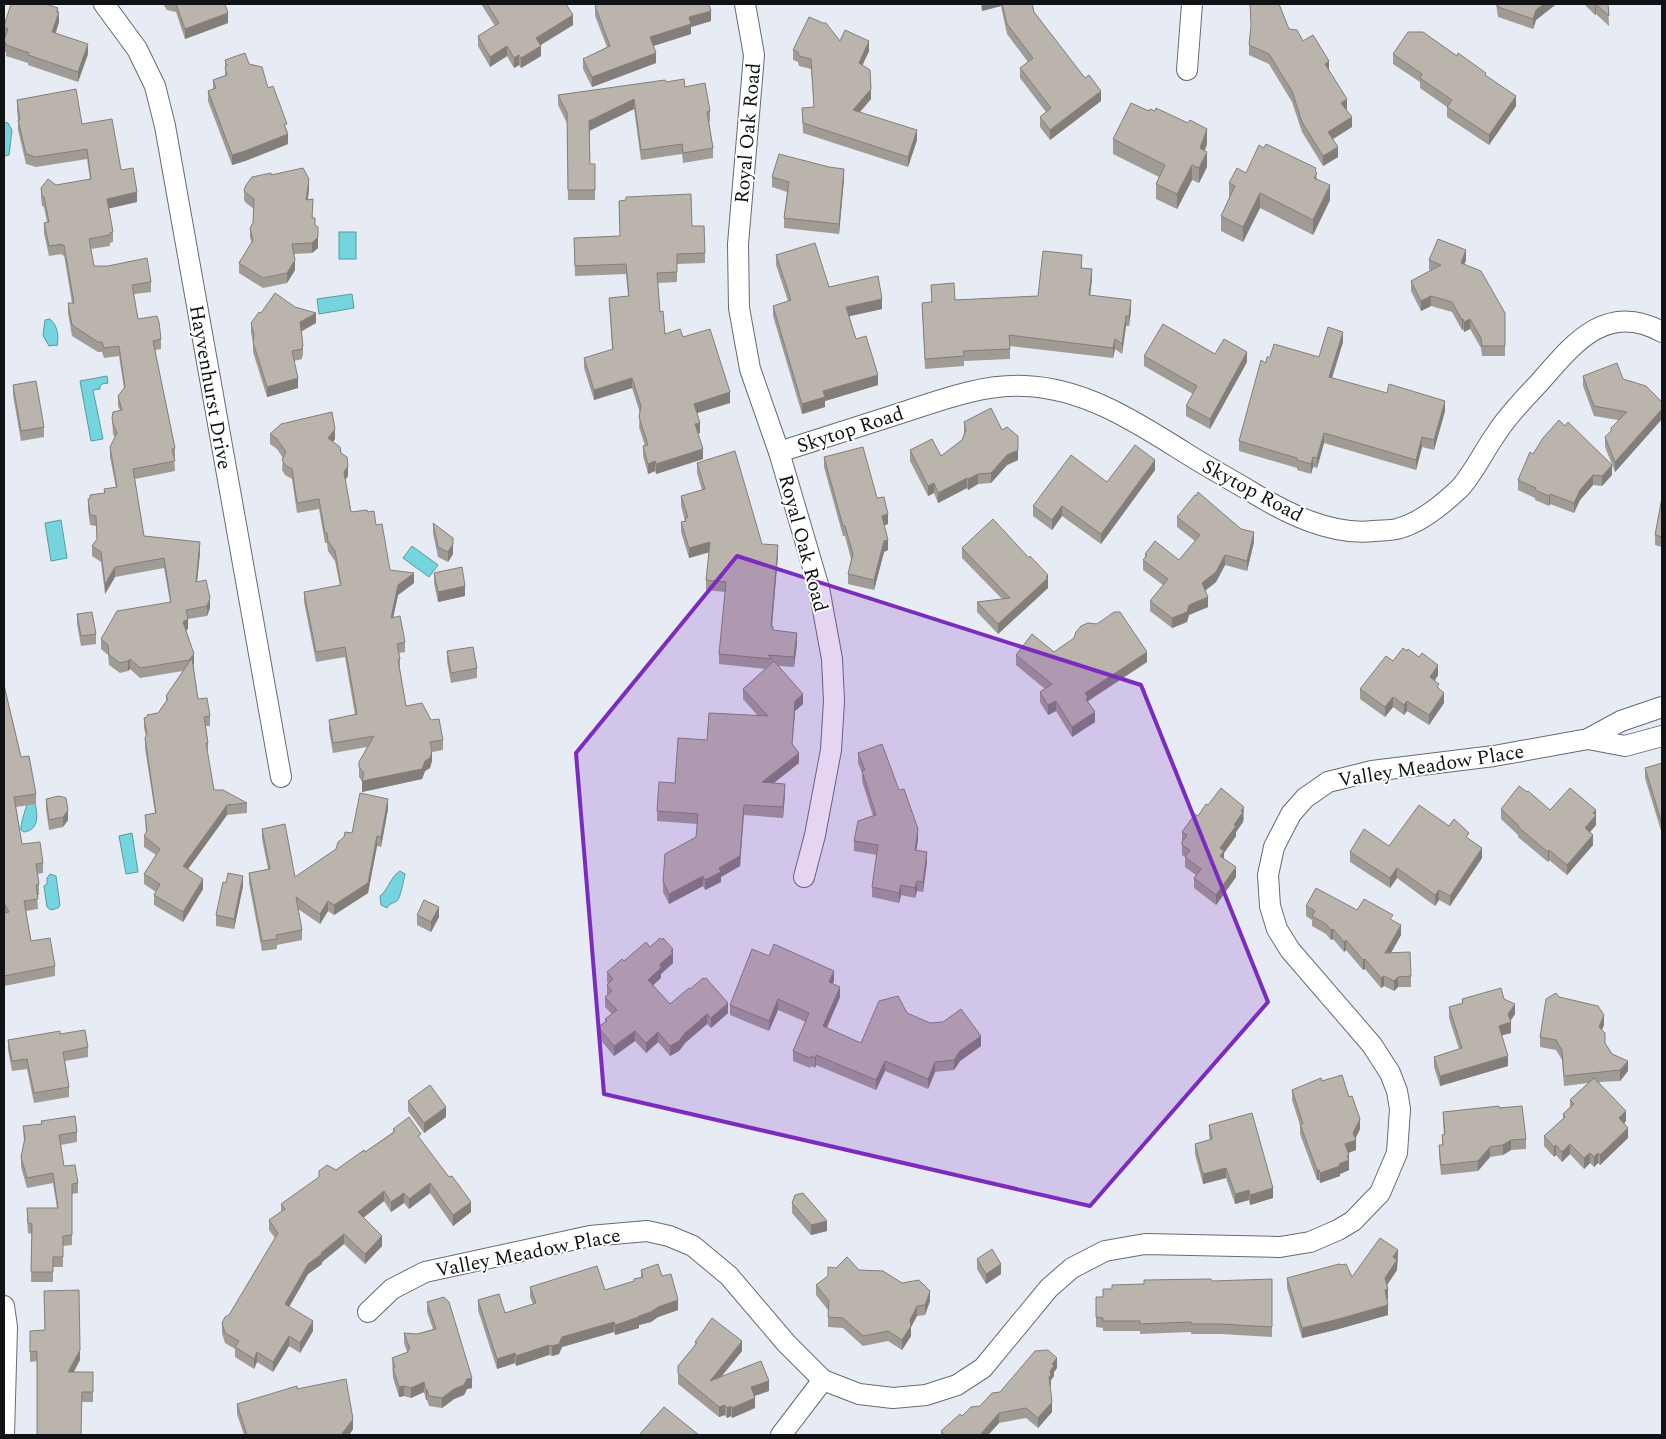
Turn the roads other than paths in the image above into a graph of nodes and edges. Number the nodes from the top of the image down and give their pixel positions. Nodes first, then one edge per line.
1 (745, 4) edge
2 (1192, 4) edge
3 (103, 6) edge
4 (1187, 70) dead end
5 (1662, 332) edge
6 (779, 452) junction
7 (1662, 707) edge
8 (1631, 717) junction
9 (1662, 736) edge
10 (1588, 739) junction
11 (1637, 744) junction
12 (281, 777) dead end
13 (804, 877) dead end
14 (4, 1306) edge
15 (368, 1312) dead end
16 (823, 1380) junction
17 (4, 1435) edge
18 (781, 1435) edge

1 - 6 street, Royal Oak Road
2 - 4 street
3 - 12 street, Hayvenhurst Drive
5 - 6 street, Skytop Road
6 - 13 street, Royal Oak Road
7 - 8 street, Valley Meadow Place
8 - 10 street, Valley Meadow Place
8 - 11 street
9 - 11 street, Valley Meadow Place
10 - 11 street, Valley Meadow Place
10 - 16 street, Valley Meadow Place
14 - 17 street
15 - 16 street, Valley Meadow Place
16 - 18 street

